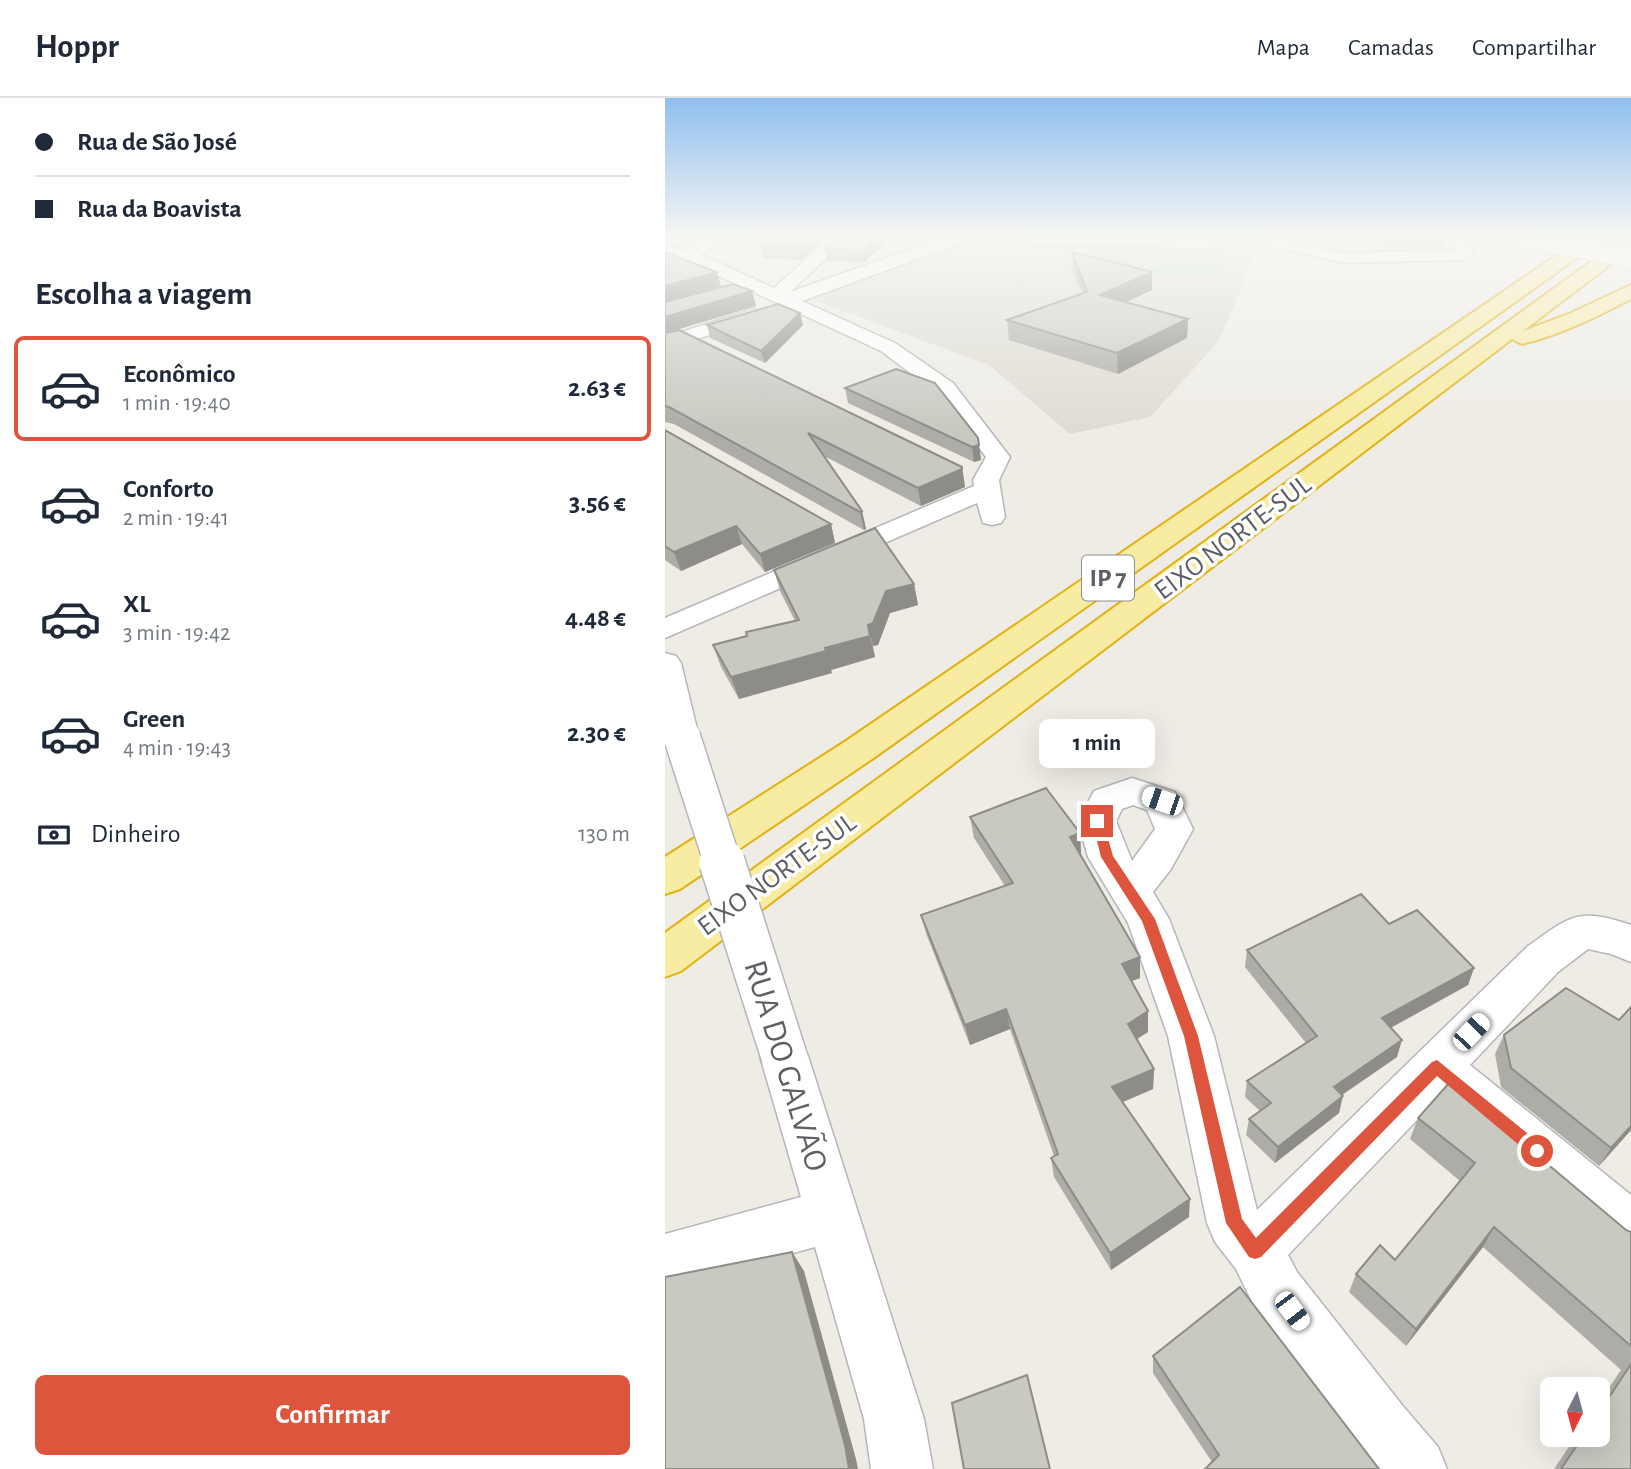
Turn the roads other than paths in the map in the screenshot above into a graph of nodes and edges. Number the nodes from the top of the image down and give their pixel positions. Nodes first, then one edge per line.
1 (785, 300) edge
2 (1507, 300) edge
3 (1553, 300) edge
4 (1614, 300) edge
5 (782, 301) junction
6 (675, 339) edge
7 (1493, 346) junction
8 (710, 348) edge
9 (961, 468) edge
10 (988, 496) junction
11 (665, 629) edge
12 (665, 663) edge
13 (665, 877) edge
14 (1130, 891) dead end
15 (1631, 945) edge
16 (665, 958) edge
17 (1437, 1067) junction
18 (831, 1216) junction
19 (1631, 1229) edge
20 (1255, 1251) junction
21 (665, 1261) edge
22 (902, 1469) edge
23 (1416, 1469) edge

1 - 5 street
2 - 13 highway, EIXO NORTE-SUL / IP 7
3 - 7 highway, EIXO NORTE-SUL / IP 7
4 - 7 highway
5 - 6 street
5 - 10 street
6 - 8 street
7 - 16 highway, EIXO NORTE-SUL / IP 7
9 - 10 street
10 - 11 street
12 - 18 street, RUA DO GALVÃO, bridge
14 - 20 street
15 - 17 street
17 - 19 street
17 - 20 street
18 - 21 street
18 - 22 street, RUA DO GALVÃO
20 - 23 street

